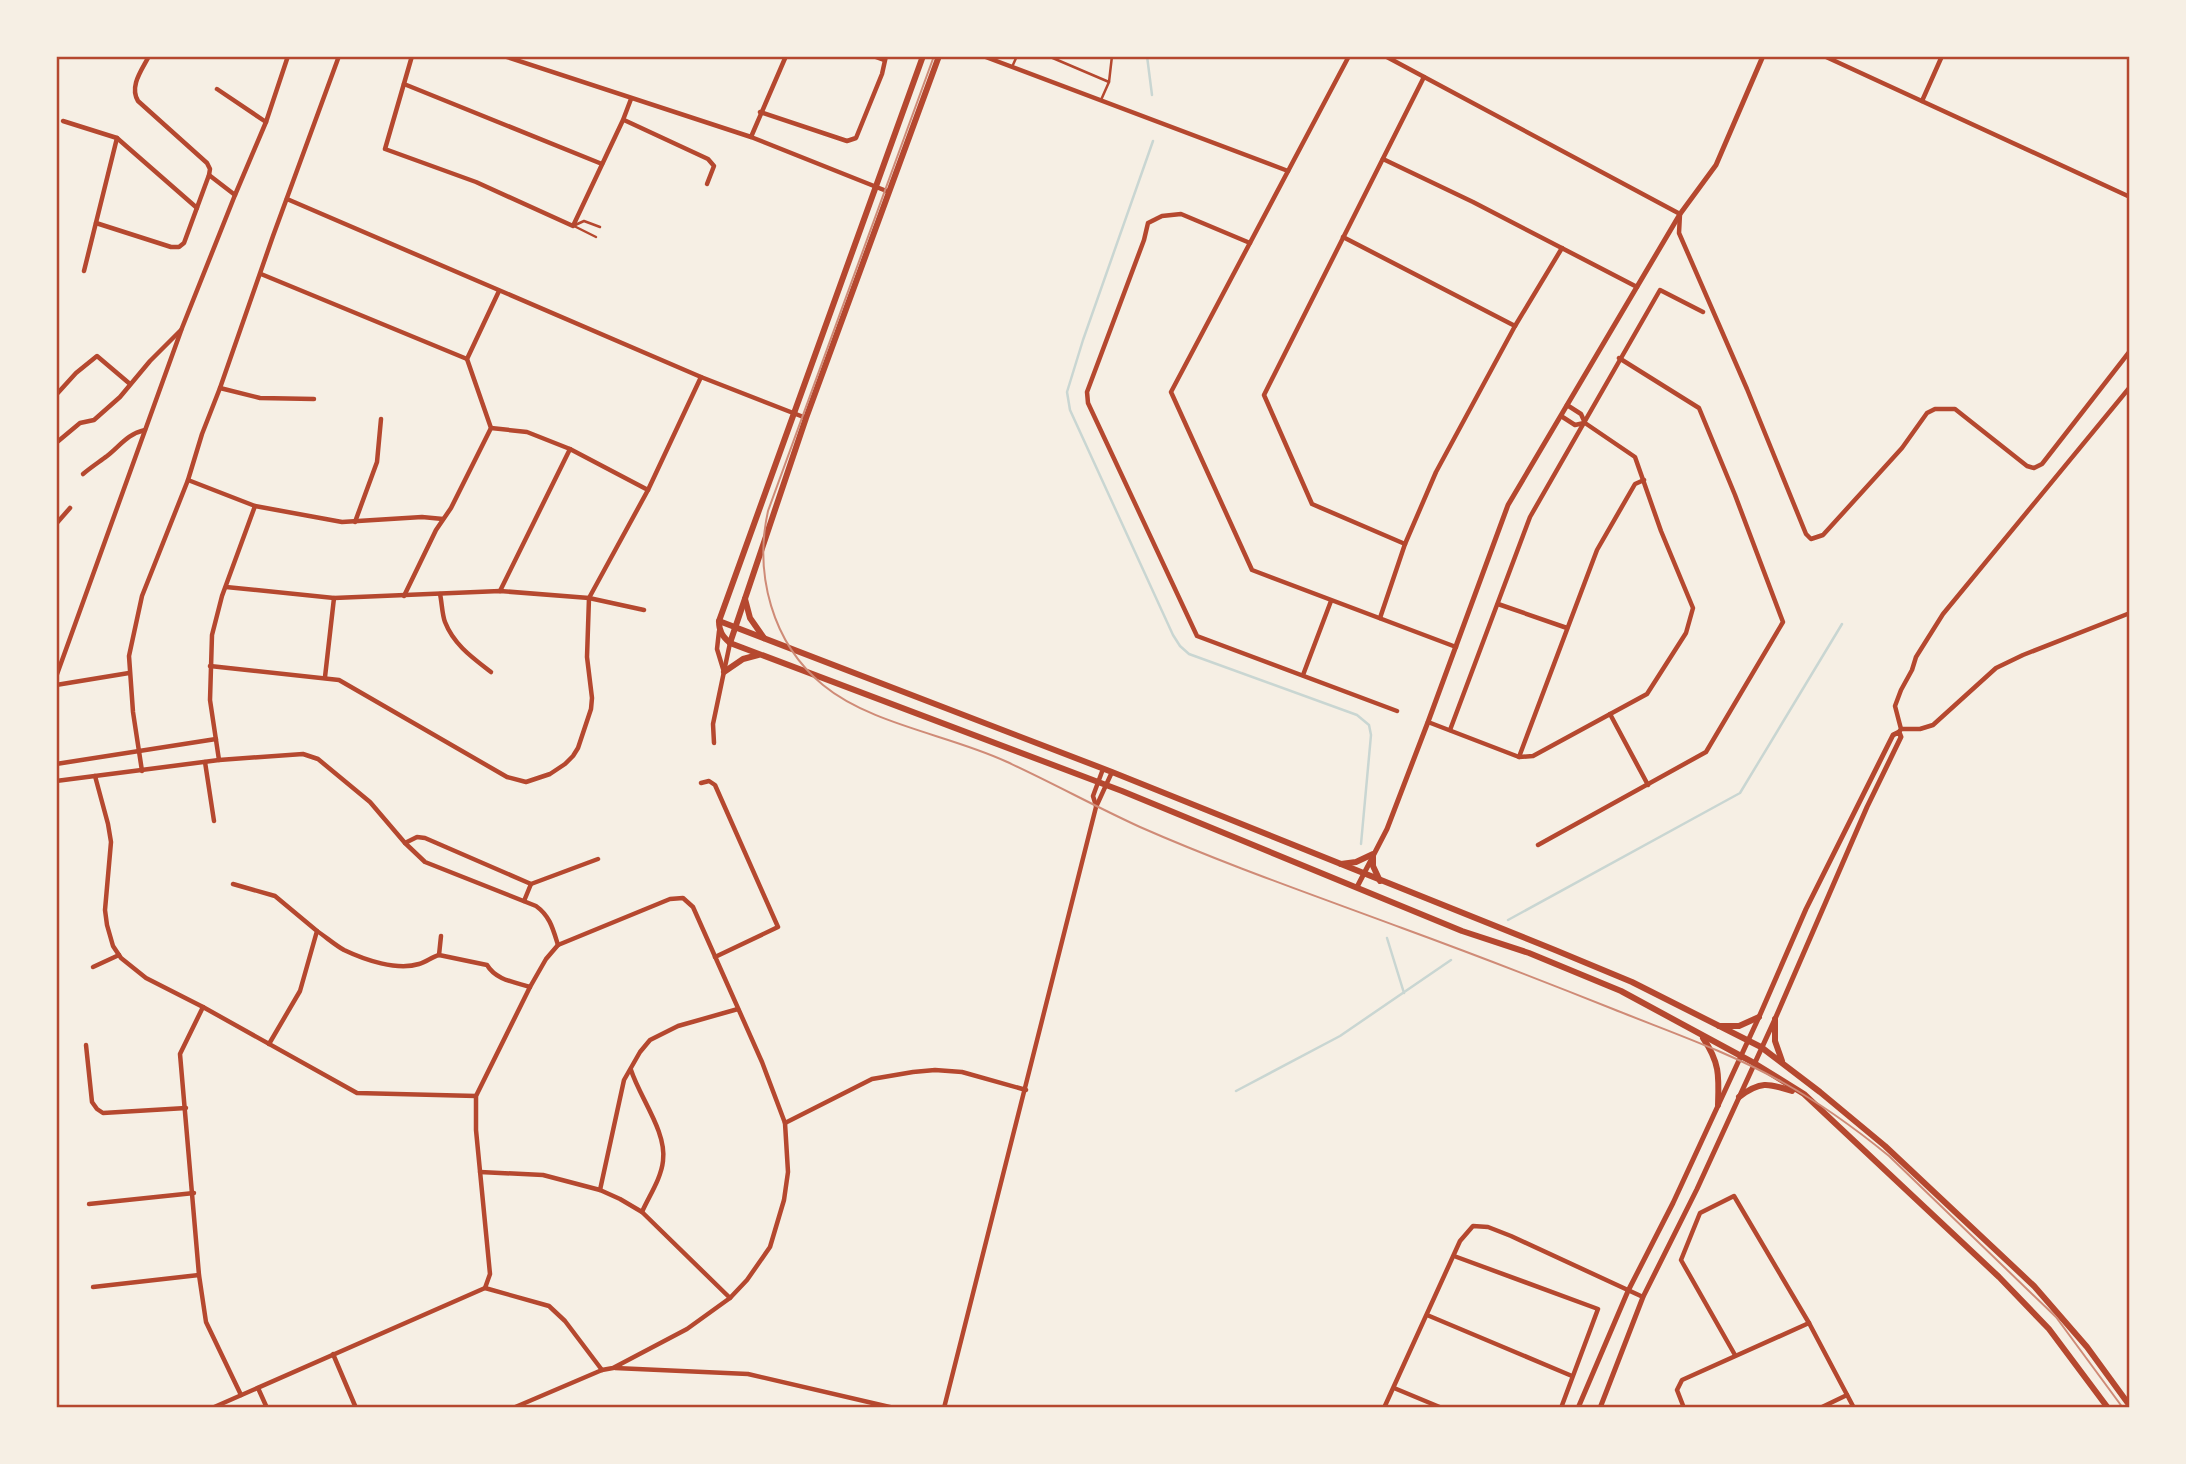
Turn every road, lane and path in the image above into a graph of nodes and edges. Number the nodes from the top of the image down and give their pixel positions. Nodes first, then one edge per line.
1 (149, 56) edge
2 (288, 56) edge
3 (339, 56) edge
4 (412, 56) edge
5 (504, 56) edge
6 (786, 56) edge
7 (873, 56) edge
8 (923, 56) edge
9 (939, 56) edge
10 (983, 56) edge
11 (1017, 56) edge
12 (1048, 56) edge
13 (1112, 56) edge
14 (1349, 56) edge
15 (1385, 56) edge
16 (1763, 56) edge
17 (1824, 56) edge
18 (1942, 56) edge
19 (885, 58) edge
20 (1012, 67) junction
21 (1424, 77) junction
22 (1109, 82) junction
23 (404, 84) junction
24 (217, 89) dead end
25 (631, 99) junction
26 (1101, 100) junction
27 (1922, 101) junction
28 (760, 112) junction
29 (624, 120) junction
30 (63, 121) dead end
31 (266, 122) junction
32 (751, 137) junction
33 (117, 138) junction
34 (1383, 159) junction
35 (603, 164) junction
36 (1288, 171) junction
37 (209, 175) junction
38 (707, 184) dead end
39 (876, 186) junction
40 (890, 192) junction
41 (235, 195) junction
42 (2130, 197) edge
43 (287, 199) junction
44 (197, 208) junction
45 (1680, 214) junction
46 (96, 223) junction
47 (573, 226) junction
48 (600, 227) dead end
49 (596, 237) dead end
50 (1343, 237) junction
51 (1250, 243) junction
52 (1562, 248) junction
53 (83, 271) dead end
54 (261, 274) junction
55 (1637, 287) junction
56 (499, 291) junction
57 (1703, 312) dead end
58 (1515, 326) junction
59 (182, 328) junction
60 (2130, 351) edge
61 (1619, 358) junction
62 (467, 359) junction
63 (701, 377) junction
64 (130, 384) junction
65 (2130, 387) edge
66 (220, 388) junction
67 (56, 395) edge
68 (314, 399) dead end
69 (1567, 405) junction
70 (794, 414) junction
71 (1560, 416) junction
72 (806, 418) junction
73 (381, 419) dead end
74 (1585, 423) junction
75 (491, 428) junction
76 (145, 430) junction
77 (56, 443) edge
78 (570, 449) junction
79 (83, 474) dead end
80 (188, 480) junction
81 (1644, 480) junction
82 (648, 490) junction
83 (255, 506) junction
84 (70, 508) dead end
85 (443, 519) junction
86 (355, 522) junction
87 (56, 524) edge
88 (1405, 544) junction
89 (226, 587) junction
90 (500, 591) junction
91 (440, 594) junction
92 (404, 596) junction
93 (745, 597) junction
94 (334, 598) junction
95 (589, 598) junction
96 (1331, 601) junction
97 (1498, 604) junction
98 (644, 610) dead end
99 (2130, 612) edge
100 (1380, 618) junction
101 (719, 621) junction
102 (735, 627) junction
103 (1567, 628) junction
104 (719, 631) junction
105 (765, 638) junction
106 (730, 643) junction
107 (1455, 647) junction
108 (760, 654) junction
109 (210, 666) junction
110 (491, 672) dead end
111 (130, 673) junction
112 (724, 673) junction
113 (1303, 676) junction
114 (56, 677) edge
115 (325, 677) junction
116 (56, 684) edge
117 (1397, 711) dead end
118 (1610, 714) junction
119 (1429, 722) junction
120 (1450, 730) junction
121 (1900, 730) junction
122 (216, 739) junction
123 (714, 743) dead end
124 (139, 751) junction
125 (1519, 757) junction
126 (219, 760) junction
127 (205, 762) junction
128 (56, 764) edge
129 (1103, 769) junction
130 (142, 771) junction
131 (1112, 772) junction
132 (95, 776) junction
133 (56, 781) edge
134 (1097, 782) junction
135 (701, 783) dead end
136 (1107, 785) junction
137 (1648, 785) junction
138 (1096, 807) junction
139 (214, 821) dead end
140 (405, 844) junction
141 (1538, 845) dead end
142 (1373, 855) junction
143 (598, 859) dead end
144 (1341, 864) junction
145 (1363, 873) junction
146 (1380, 880) junction
147 (233, 884) dead end
148 (531, 884) junction
149 (1357, 887) junction
150 (524, 901) junction
151 (317, 931) junction
152 (441, 936) dead end
153 (558, 945) junction
154 (119, 955) junction
155 (439, 955) junction
156 (715, 957) junction
157 (93, 967) dead end
158 (530, 987) junction
159 (203, 1007) junction
160 (738, 1009) junction
161 (1759, 1017) junction
162 (1775, 1019) junction
163 (1717, 1026) junction
164 (1702, 1036) junction
165 (1748, 1041) junction
166 (269, 1044) junction
167 (86, 1045) dead end
168 (1761, 1047) junction
169 (1741, 1057) junction
170 (1782, 1061) junction
171 (1754, 1063) junction
172 (631, 1069) junction
173 (1026, 1090) junction
174 (1804, 1094) junction
175 (477, 1096) junction
176 (1739, 1097) junction
177 (1718, 1105) junction
178 (186, 1108) junction
179 (785, 1123) junction
180 (480, 1172) junction
181 (600, 1190) junction
182 (194, 1193) junction
183 (89, 1204) dead end
184 (642, 1212) junction
185 (1454, 1256) junction
186 (200, 1275) junction
187 (93, 1287) dead end
188 (485, 1288) junction
189 (1629, 1291) junction
190 (1643, 1297) junction
191 (730, 1298) junction
192 (1427, 1315) junction
193 (1809, 1323) junction
194 (333, 1354) junction
195 (1735, 1355) junction
196 (613, 1368) junction
197 (602, 1370) junction
198 (1572, 1376) junction
199 (258, 1388) junction
200 (1394, 1388) junction
201 (241, 1395) junction
202 (1847, 1395) junction
203 (2130, 1406) edge
204 (212, 1408) edge
205 (267, 1408) edge
206 (356, 1408) edge
207 (513, 1408) edge
208 (894, 1408) edge
209 (944, 1408) edge
210 (1384, 1408) edge
211 (1442, 1408) edge
212 (1561, 1408) edge
213 (1578, 1408) edge
214 (1600, 1408) edge
215 (1684, 1408) edge
216 (1820, 1408) edge
217 (1854, 1408) edge
218 (2108, 1408) edge

1 - 37 street
2 - 31 street
3 - 43 street
4 - 23 street
5 - 25 street
6 - 28 street
7 - 19 street
8 - 39 main road
9 - 40 main road
10 - 20 street
11 - 20 lane
12 - 22 lane
13 - 22 lane
14 - 36 street
15 - 21 street
16 - 45 street
17 - 27 street
18 - 27 street
19 - 28 street
20 - 26 street
21 - 34 street
21 - 45 street
22 - 26 lane
23 - 35 street
23 - 47 street
24 - 31 street
25 - 29 street
25 - 32 street
26 - 36 street
27 - 42 street
28 - 32 street
29 - 35 street
29 - 38 street
30 - 33 street
31 - 41 street
32 - 39 street
33 - 44 street
33 - 46 street
34 - 50 street
34 - 52 street
35 - 47 street
36 - 51 street
37 - 41 street
37 - 44 street
39 - 40 street
39 - 70 main road
40 - 72 main road
41 - 59 street
43 - 54 street
43 - 56 street
44 - 46 street
45 - 55 street
45 - 60 street
46 - 53 street
47 - 48 lane
47 - 49 lane
50 - 58 street
50 - 88 street
51 - 96 street
51 - 113 street
52 - 55 street
52 - 58 street
54 - 62 street
54 - 66 street
55 - 69 street
56 - 62 street
56 - 63 street
57 - 61 street
58 - 88 street
59 - 64 street
59 - 76 street
61 - 74 street
61 - 137 street
62 - 75 street
63 - 70 street
63 - 82 street
64 - 67 street
64 - 77 street
65 - 121 street
66 - 68 street
66 - 80 street
69 - 71 street
69 - 74 street
70 - 72 street
70 - 101 main road
71 - 74 street
71 - 107 street
72 - 93 main road
73 - 86 street
74 - 81 street
74 - 97 street
75 - 78 street
75 - 85 street
76 - 79 street
76 - 114 street
78 - 82 street
78 - 90 street
80 - 83 street
80 - 111 street
81 - 103 street
81 - 118 street
82 - 95 street
83 - 86 street
83 - 89 street
84 - 87 street
85 - 86 street
85 - 92 street
88 - 100 street
89 - 94 street
89 - 109 street
90 - 91 street
90 - 95 street
91 - 92 street
91 - 110 street
92 - 94 street
93 - 102 main road
93 - 105 main road
94 - 115 street
95 - 98 street
95 - 115 street
96 - 100 street
96 - 113 street
97 - 103 street
97 - 120 street
99 - 121 street
100 - 107 street
101 - 102 main road
101 - 104 main road
102 - 105 main road
102 - 106 main road
103 - 125 street
104 - 106 main road
104 - 112 street
105 - 129 main road
106 - 108 main road
106 - 112 street
107 - 119 street
108 - 112 main road
108 - 134 main road
109 - 115 street
109 - 122 street
111 - 116 street
111 - 124 street
112 - 123 street
113 - 117 street
118 - 125 street
118 - 137 street
119 - 120 street
119 - 142 street
120 - 125 street
121 - 161 street
121 - 162 street
122 - 124 street
122 - 126 street
124 - 128 street
124 - 130 street
126 - 127 street
126 - 140 street
127 - 130 street
127 - 139 street
129 - 131 main road
129 - 134 street
130 - 132 street
131 - 136 street
131 - 144 main road
132 - 133 street
132 - 154 street
134 - 136 main road
134 - 138 street
135 - 156 street
136 - 138 street
136 - 149 main road
137 - 141 street
138 - 173 street
140 - 148 street
140 - 150 street
142 - 144 main road
142 - 145 street
142 - 146 main road
143 - 148 street
144 - 145 main road
145 - 146 main road
145 - 149 street
146 - 163 main road
147 - 151 street
148 - 150 street
149 - 164 main road
150 - 153 street
151 - 155 street
151 - 166 street
152 - 155 street
153 - 156 street
153 - 158 street
154 - 157 street
154 - 159 street
155 - 158 street
156 - 160 street
158 - 175 street
159 - 166 street
159 - 178 street
160 - 172 street
160 - 179 street
161 - 163 main road
161 - 165 street
162 - 168 street
162 - 170 main road
163 - 165 main road
164 - 169 main road
164 - 177 main road
165 - 168 main road
165 - 169 street
166 - 175 street
167 - 178 street
168 - 170 main road
168 - 171 street
169 - 171 main road
169 - 177 street
170 - 203 main road
171 - 174 main road
171 - 176 street
172 - 181 street
172 - 184 street
173 - 179 street
173 - 209 street
174 - 176 main road
174 - 218 main road
175 - 180 street
176 - 190 street
177 - 189 street
178 - 182 street
179 - 191 street
180 - 181 street
180 - 188 street
181 - 184 street
182 - 183 street
182 - 186 street
184 - 191 street
185 - 189 street
185 - 192 street
185 - 198 street
186 - 187 street
186 - 201 street
188 - 194 street
188 - 197 street
189 - 190 street
189 - 213 street
190 - 214 street
191 - 196 street
192 - 198 street
192 - 200 street
193 - 195 street
193 - 195 street
193 - 202 street
194 - 199 street
194 - 206 street
195 - 215 street
196 - 197 street
196 - 208 street
197 - 207 street
198 - 212 street
199 - 201 street
199 - 205 street
200 - 210 street
200 - 211 street
201 - 204 street
202 - 216 street
202 - 217 street

